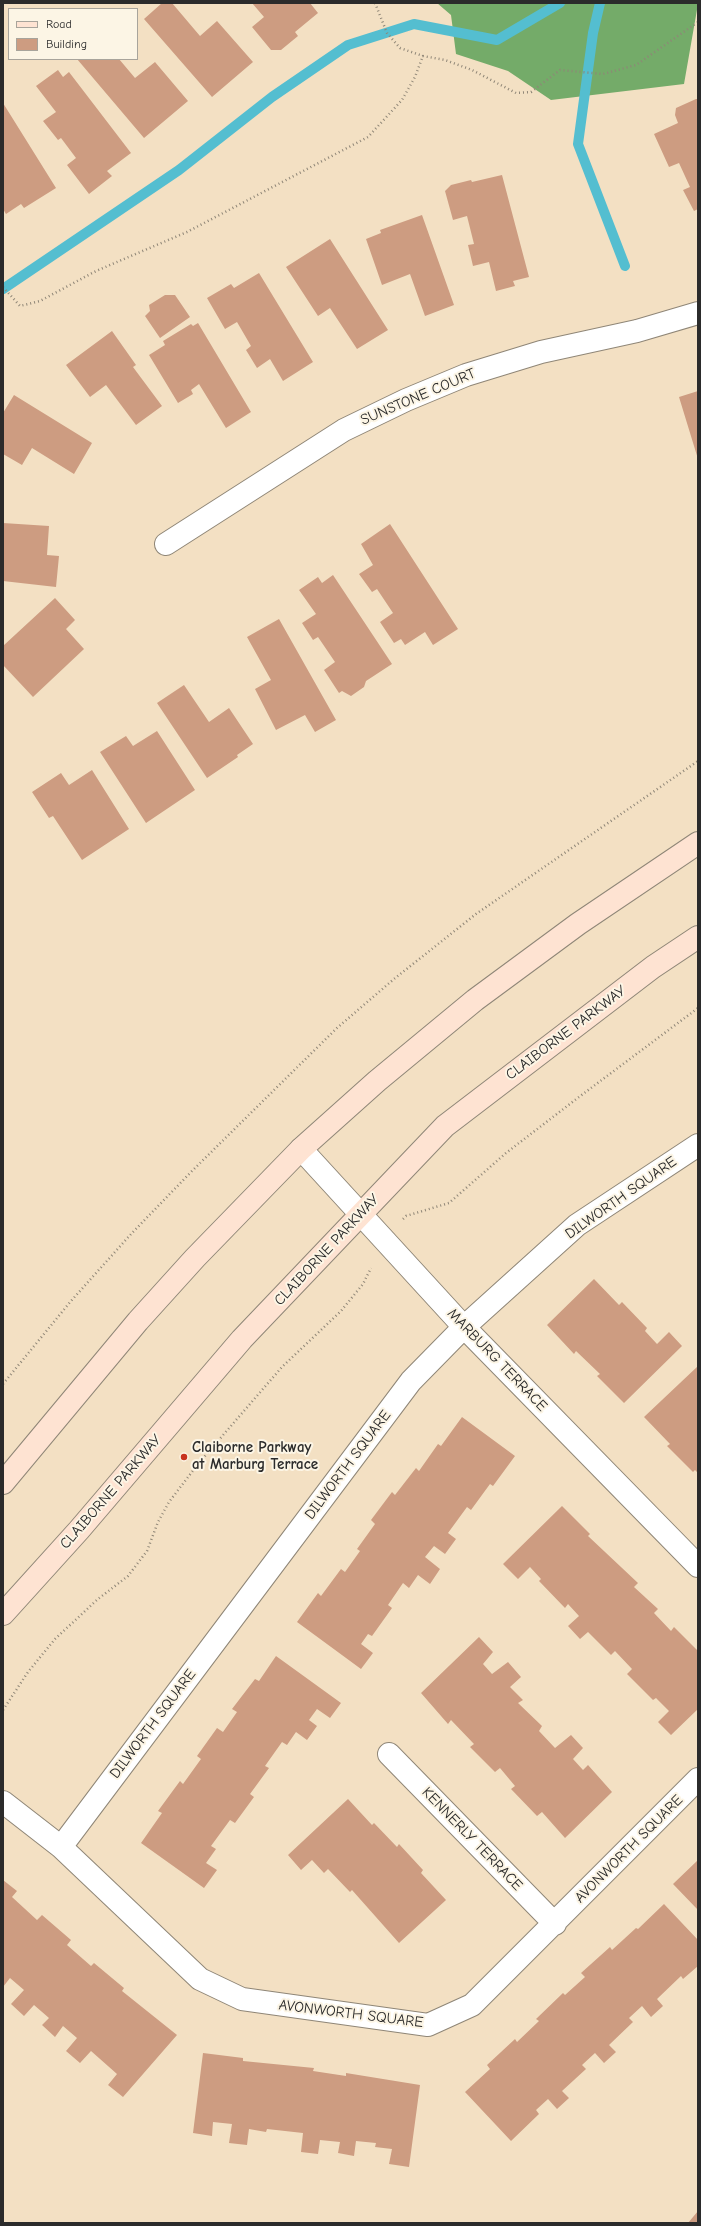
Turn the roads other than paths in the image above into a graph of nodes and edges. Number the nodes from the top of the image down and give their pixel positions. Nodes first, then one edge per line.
1 (698, 312) edge
2 (166, 544) dead end
3 (698, 843) edge
4 (698, 937) edge
5 (698, 1145) edge
6 (301, 1149) junction
7 (360, 1215) junction
8 (464, 1327) junction
9 (3, 1483) edge
10 (698, 1566) edge
11 (3, 1614) edge
12 (389, 1754) dead end
13 (698, 1779) edge
14 (3, 1802) edge
15 (60, 1847) junction
16 (555, 1924) junction

1 - 2 street, SUNSTONE COURT
3 - 6 main road
4 - 7 main road, CLAIBORNE PARKWAY
5 - 8 street, DILWORTH SQUARE
6 - 7 street, MARBURG TERRACE
6 - 9 main road
7 - 8 street, MARBURG TERRACE
7 - 11 main road, CLAIBORNE PARKWAY
8 - 10 street, MARBURG TERRACE
8 - 15 street, DILWORTH SQUARE
12 - 16 street, KENNERLY TERRACE
13 - 16 street, AVONWORTH SQUARE
14 - 15 street, AVONWORTH SQUARE
15 - 16 street, AVONWORTH SQUARE

